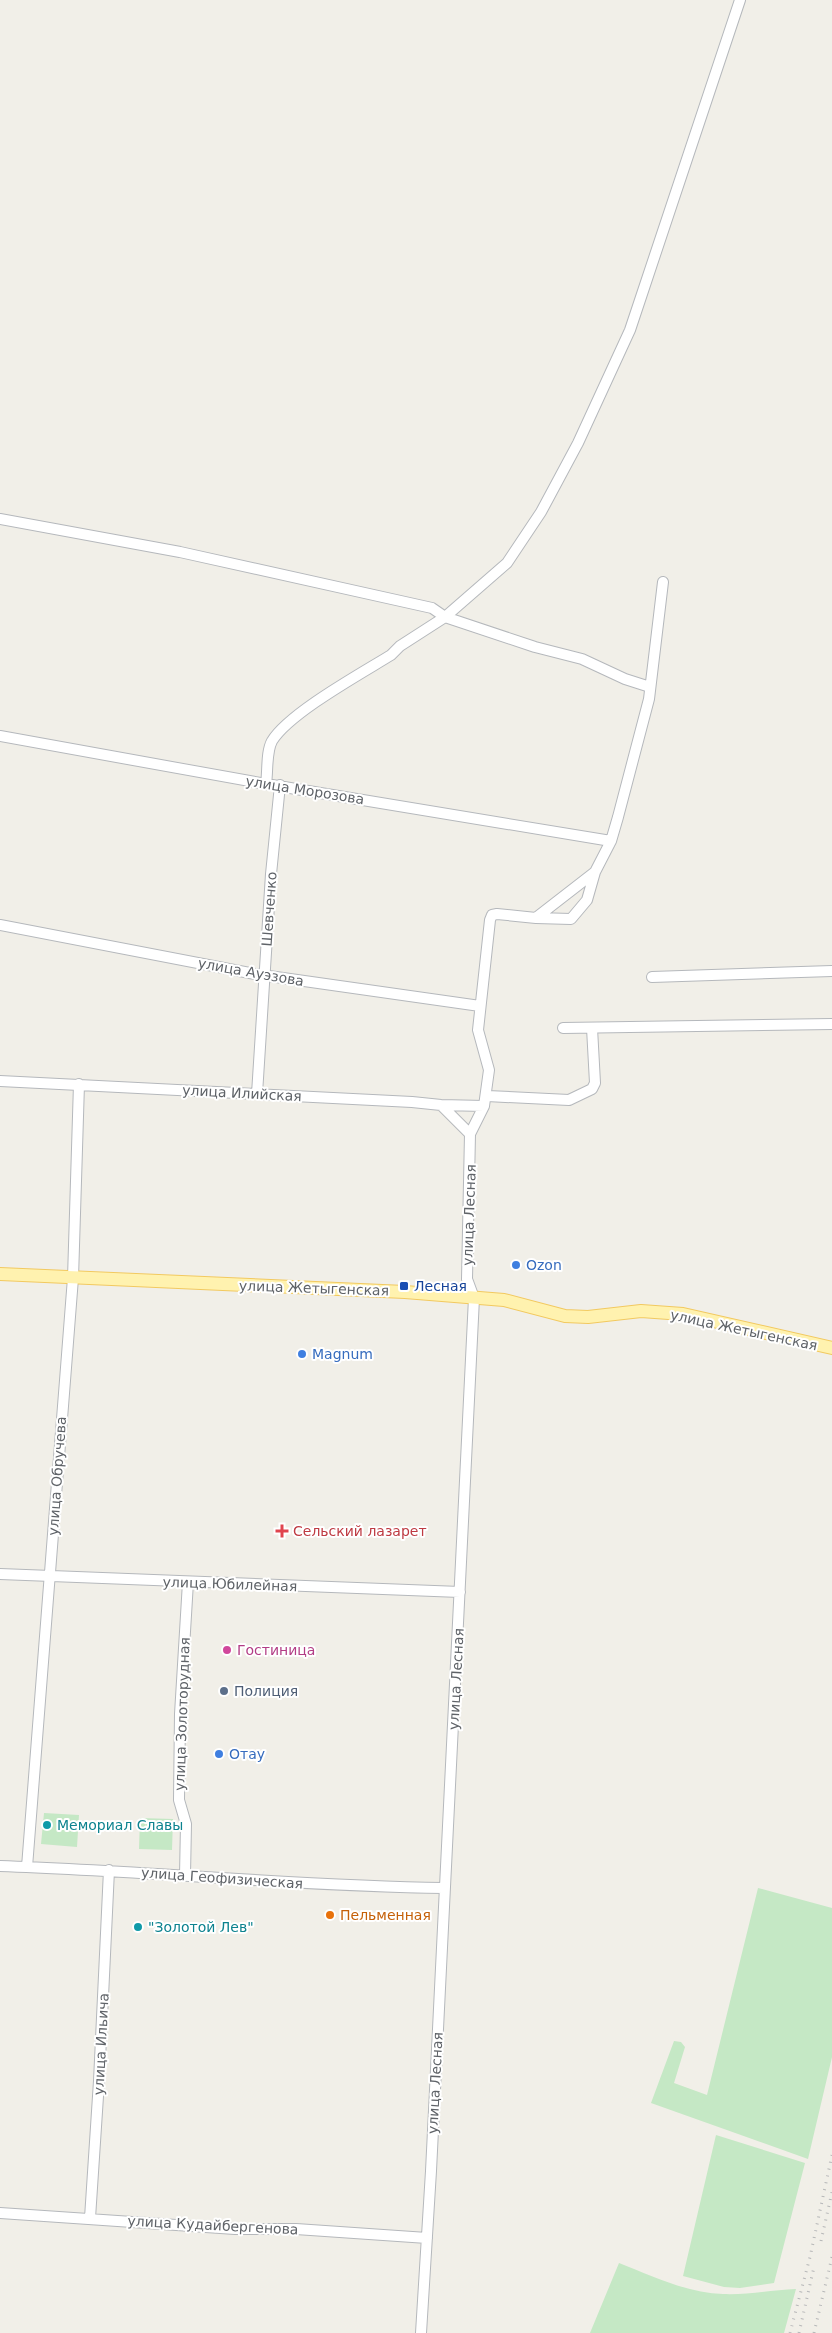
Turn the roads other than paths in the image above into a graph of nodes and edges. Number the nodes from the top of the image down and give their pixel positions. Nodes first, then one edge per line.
1 (740, 0) edge
2 (0, 519) edge
3 (663, 582) dead end
4 (445, 617) junction
5 (650, 687) junction
6 (0, 736) edge
7 (266, 784) junction
8 (280, 785) junction
9 (611, 841) junction
10 (595, 872) junction
11 (536, 918) junction
12 (0, 925) edge
13 (832, 971) edge
14 (265, 975) junction
15 (652, 977) dead end
16 (480, 1006) junction
17 (832, 1024) edge
18 (563, 1028) dead end
19 (592, 1028) junction
20 (0, 1081) edge
21 (80, 1084) junction
22 (257, 1094) junction
23 (486, 1101) junction
24 (441, 1106) junction
25 (470, 1134) junction
26 (0, 1274) edge
27 (73, 1278) junction
28 (474, 1298) junction
29 (832, 1348) edge
30 (0, 1574) edge
31 (49, 1578) junction
32 (188, 1582) junction
33 (460, 1592) junction
34 (0, 1866) edge
35 (27, 1867) junction
36 (109, 1870) junction
37 (185, 1875) junction
38 (444, 1888) junction
39 (0, 2213) edge
40 (90, 2218) junction
41 (426, 2238) junction
42 (421, 2333) edge

1 - 4 street
2 - 4 street
3 - 5 street
4 - 5 street
4 - 7 street
5 - 9 street
6 - 7 street, улица Морозова
7 - 8 street, улица Морозова
8 - 9 street, улица Морозова
8 - 14 street, Шевченко
9 - 10 street
10 - 11 street
10 - 11 street
11 - 16 street
12 - 14 street, улица Ауэзова
13 - 15 street
14 - 16 street, улица Ауэзова
14 - 22 street, Шевченко
16 - 23 street, улица Лесная
17 - 19 street
18 - 19 street
19 - 23 street, улица Илийская
20 - 21 street, улица Илийская
21 - 22 street, улица Илийская
21 - 27 street, улица Обручева
22 - 24 street, улица Илийская
23 - 24 street, улица Илийская
23 - 25 street, улица Лесная
24 - 25 street
25 - 28 street, улица Лесная
26 - 27 main road, улица Жетыгенская
27 - 28 main road, улица Жетыгенская
27 - 31 street, улица Обручева
28 - 29 main road, улица Жетыгенская
28 - 33 street, улица Лесная
30 - 31 street, улица Юбилейная
31 - 32 street, улица Юбилейная
31 - 35 street, улица Обручева
32 - 33 street, улица Юбилейная
32 - 37 street, улица Золоторудная
33 - 38 street, улица Лесная
34 - 35 street, улица Геофизическая
35 - 36 street, улица Геофизическая
36 - 37 street, улица Геофизическая
36 - 40 street, улица Ильича
37 - 38 street, улица Геофизическая
38 - 41 street, улица Лесная
39 - 40 street, улица Кудайбергенова
40 - 41 street, улица Кудайбергенова
41 - 42 street, улица Лесная

